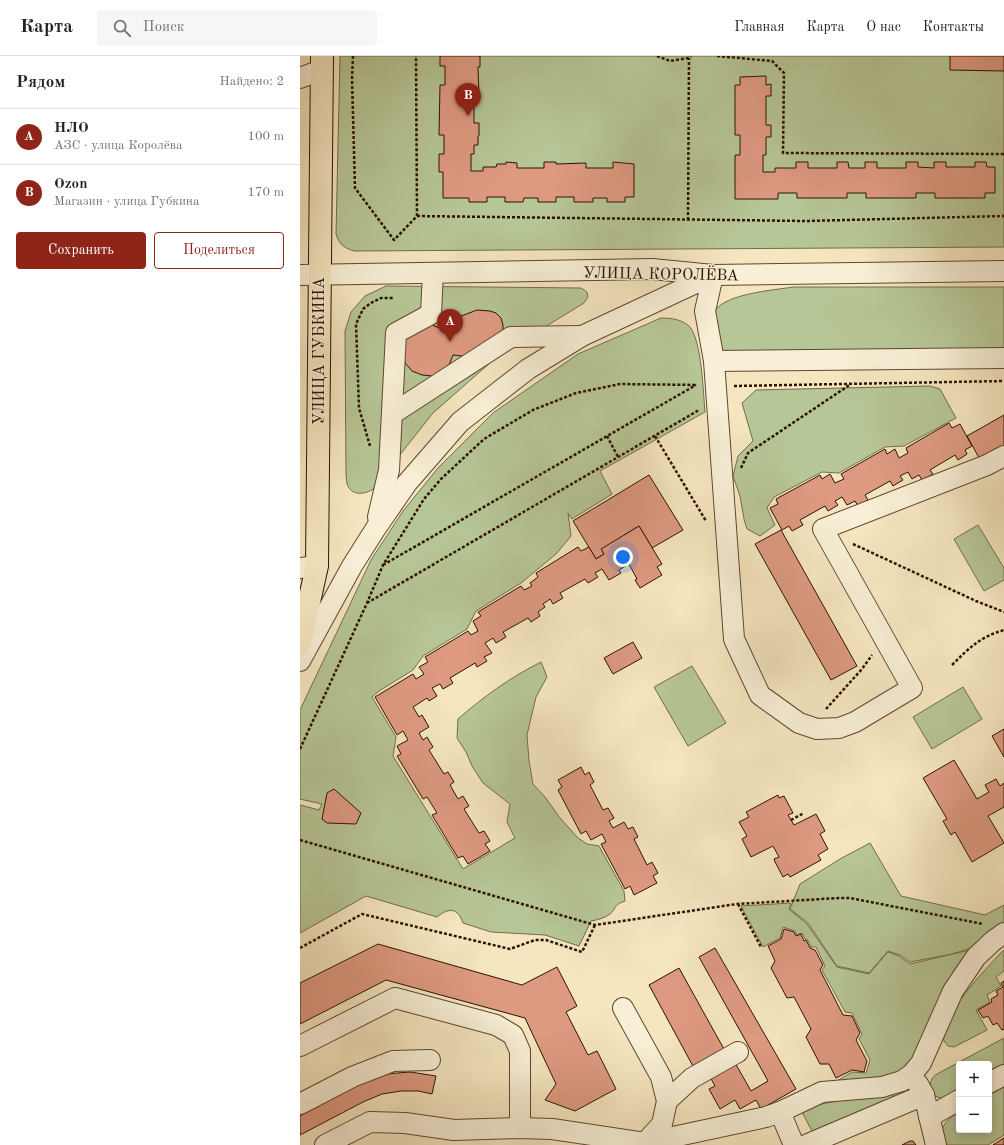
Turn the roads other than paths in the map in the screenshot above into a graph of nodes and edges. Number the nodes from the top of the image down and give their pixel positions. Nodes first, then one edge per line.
1 (321, 63) edge
2 (300, 78) edge
3 (1004, 271) edge
4 (433, 273) junction
5 (309, 275) edge
6 (713, 275) junction
7 (582, 336) junction
8 (1004, 358) edge
9 (714, 361) junction
10 (392, 414) junction
11 (1004, 456) edge
12 (376, 528) junction
13 (308, 567) edge
14 (300, 644) edge
15 (300, 661) edge
16 (997, 930) edge
17 (623, 1008) dead end
18 (300, 1046) edge
19 (738, 1052) dead end
20 (430, 1060) dead end
21 (912, 1074) junction
22 (1004, 1075) edge
23 (992, 1081) edge
24 (924, 1095) junction
25 (668, 1101) junction
26 (956, 1102) edge
27 (300, 1104) edge
28 (780, 1112) junction
29 (929, 1117) junction
30 (520, 1128) junction
31 (494, 1137) edge
32 (646, 1144) edge
33 (325, 1145) edge
34 (794, 1145) edge
35 (806, 1145) edge
36 (936, 1145) edge

1 - 2 street
1 - 5 main road, УЛИЦА ГУБКИНА
3 - 6 street, УЛИЦА КОРОЛЁВА
4 - 5 street, УЛИЦА КОРОЛЁВА
4 - 6 street, УЛИЦА КОРОЛЁВА
4 - 10 street
5 - 13 main road, УЛИЦА ГУБКИНА
6 - 7 street
6 - 9 street
7 - 10 street
7 - 12 street
8 - 9 street
9 - 11 street
10 - 12 street
12 - 15 street
13 - 14 main road, УЛИЦА ГУБКИНА
16 - 21 street
17 - 25 street
18 - 30 street
19 - 25 street
20 - 27 street
21 - 24 street
21 - 28 street
22 - 23 street
24 - 29 street
24 - 35 street
25 - 32 street
26 - 29 street
28 - 32 street
28 - 34 street
29 - 36 street
30 - 31 street
30 - 32 street
31 - 33 street

